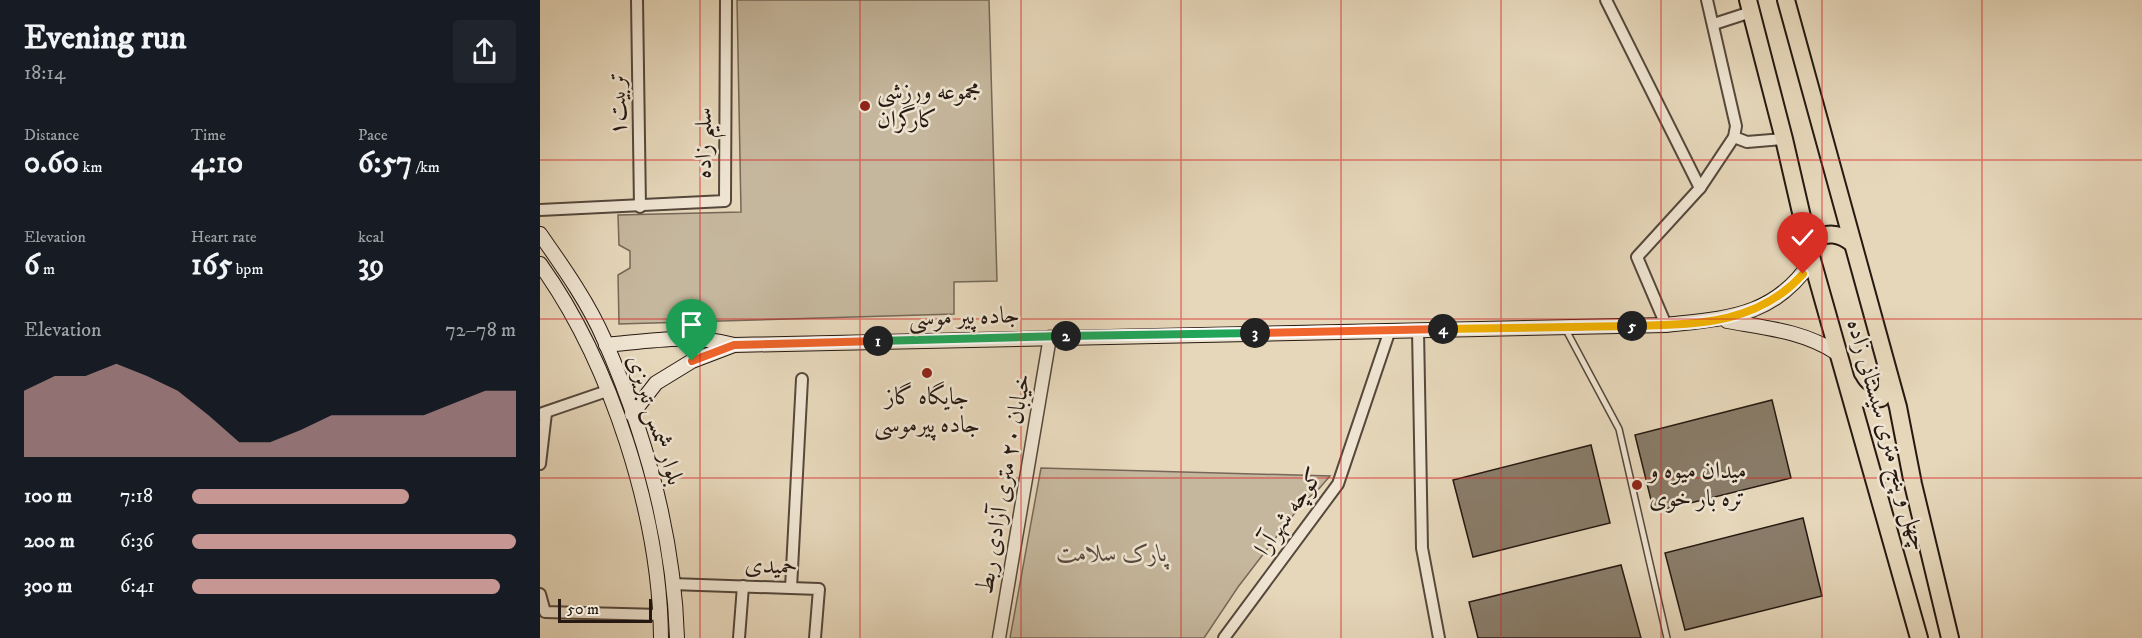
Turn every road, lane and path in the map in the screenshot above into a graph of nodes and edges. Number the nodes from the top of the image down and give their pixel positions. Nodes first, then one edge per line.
1 (638, 0) edge
2 (726, 0) edge
3 (1606, 0) edge
4 (1707, 0) edge
5 (1786, 0) edge
6 (1749, 6) edge
7 (1714, 24) junction
8 (1734, 137) junction
9 (1784, 139) junction
10 (1700, 188) junction
11 (640, 207) junction
12 (540, 210) edge
13 (540, 234) edge
14 (1853, 244) junction
15 (1811, 254) junction
16 (540, 264) edge
17 (1719, 319) junction
18 (1666, 325) junction
19 (1564, 327) junction
20 (1390, 330) junction
21 (1419, 330) junction
22 (1050, 337) junction
23 (606, 345) junction
24 (734, 345) junction
25 (1838, 353) junction
26 (1886, 365) junction
27 (802, 379) dead end
28 (1846, 380) junction
29 (607, 391) junction
30 (543, 413) edge
31 (632, 414) junction
32 (540, 464) edge
33 (672, 584) junction
34 (743, 586) junction
35 (791, 588) junction
36 (540, 594) edge
37 (661, 615) junction
38 (662, 638) edge
39 (677, 638) edge
40 (739, 638) edge
41 (815, 638) edge
42 (999, 638) edge
43 (1224, 638) edge
44 (1439, 638) edge
45 (1667, 638) edge
46 (1919, 638) edge
47 (1950, 638) edge

1 - 11 street, تربیت۱
2 - 11 street, سلیم زاده
3 - 10 street
4 - 7 street
5 - 14 highway, چهل و پنج متری سیستانی زاده
6 - 7 street
6 - 9 highway, چهل و پنج متری سیستانی زاده
7 - 8 street
8 - 9 street
8 - 10 street
9 - 15 highway, چهل و پنج متری سیستانی زاده
10 - 18 street
11 - 12 street
13 - 23 main road, بلوار شمس تبریزی
14 - 15 highway
14 - 26 highway, چهل و پنج متری سیستانی زاده
15 - 17 main road
15 - 25 highway, چهل و پنج متری سیستانی زاده
16 - 29 main road, بلوار شمس تبریزی
17 - 18 main road, جاده پیر موسی
17 - 25 main road
18 - 19 main road, جاده پیر موسی
19 - 21 main road, جاده پیر موسی
19 - 45 lane
20 - 21 main road, جاده پیر موسی
20 - 22 main road, جاده پیر موسی
20 - 43 street, کوچه شهرآرا
21 - 44 street
22 - 24 main road, جاده پیر موسی
22 - 42 street, خیابان ۲۰ متری آزادی ربط
23 - 24 main road
23 - 31 main road, بلوار شمس تبریزی
24 - 31 main road
25 - 28 highway, چهل و پنج متری سیستانی زاده
26 - 28 highway
26 - 47 highway, چهل و پنج متری سیستانی زاده
27 - 35 street
28 - 46 highway, چهل و پنج متری سیستانی زاده
29 - 30 street
29 - 37 main road, بلوار شمس تبریزی
30 - 32 street
31 - 33 main road, بلوار شمس تبریزی
33 - 34 street, حمیدی
33 - 39 main road, بلوار شمس تبریزی
34 - 35 street, حمیدی
34 - 40 street
35 - 41 street, حمیدی
36 - 37 street
37 - 38 main road, بلوار شمس تبریزی

